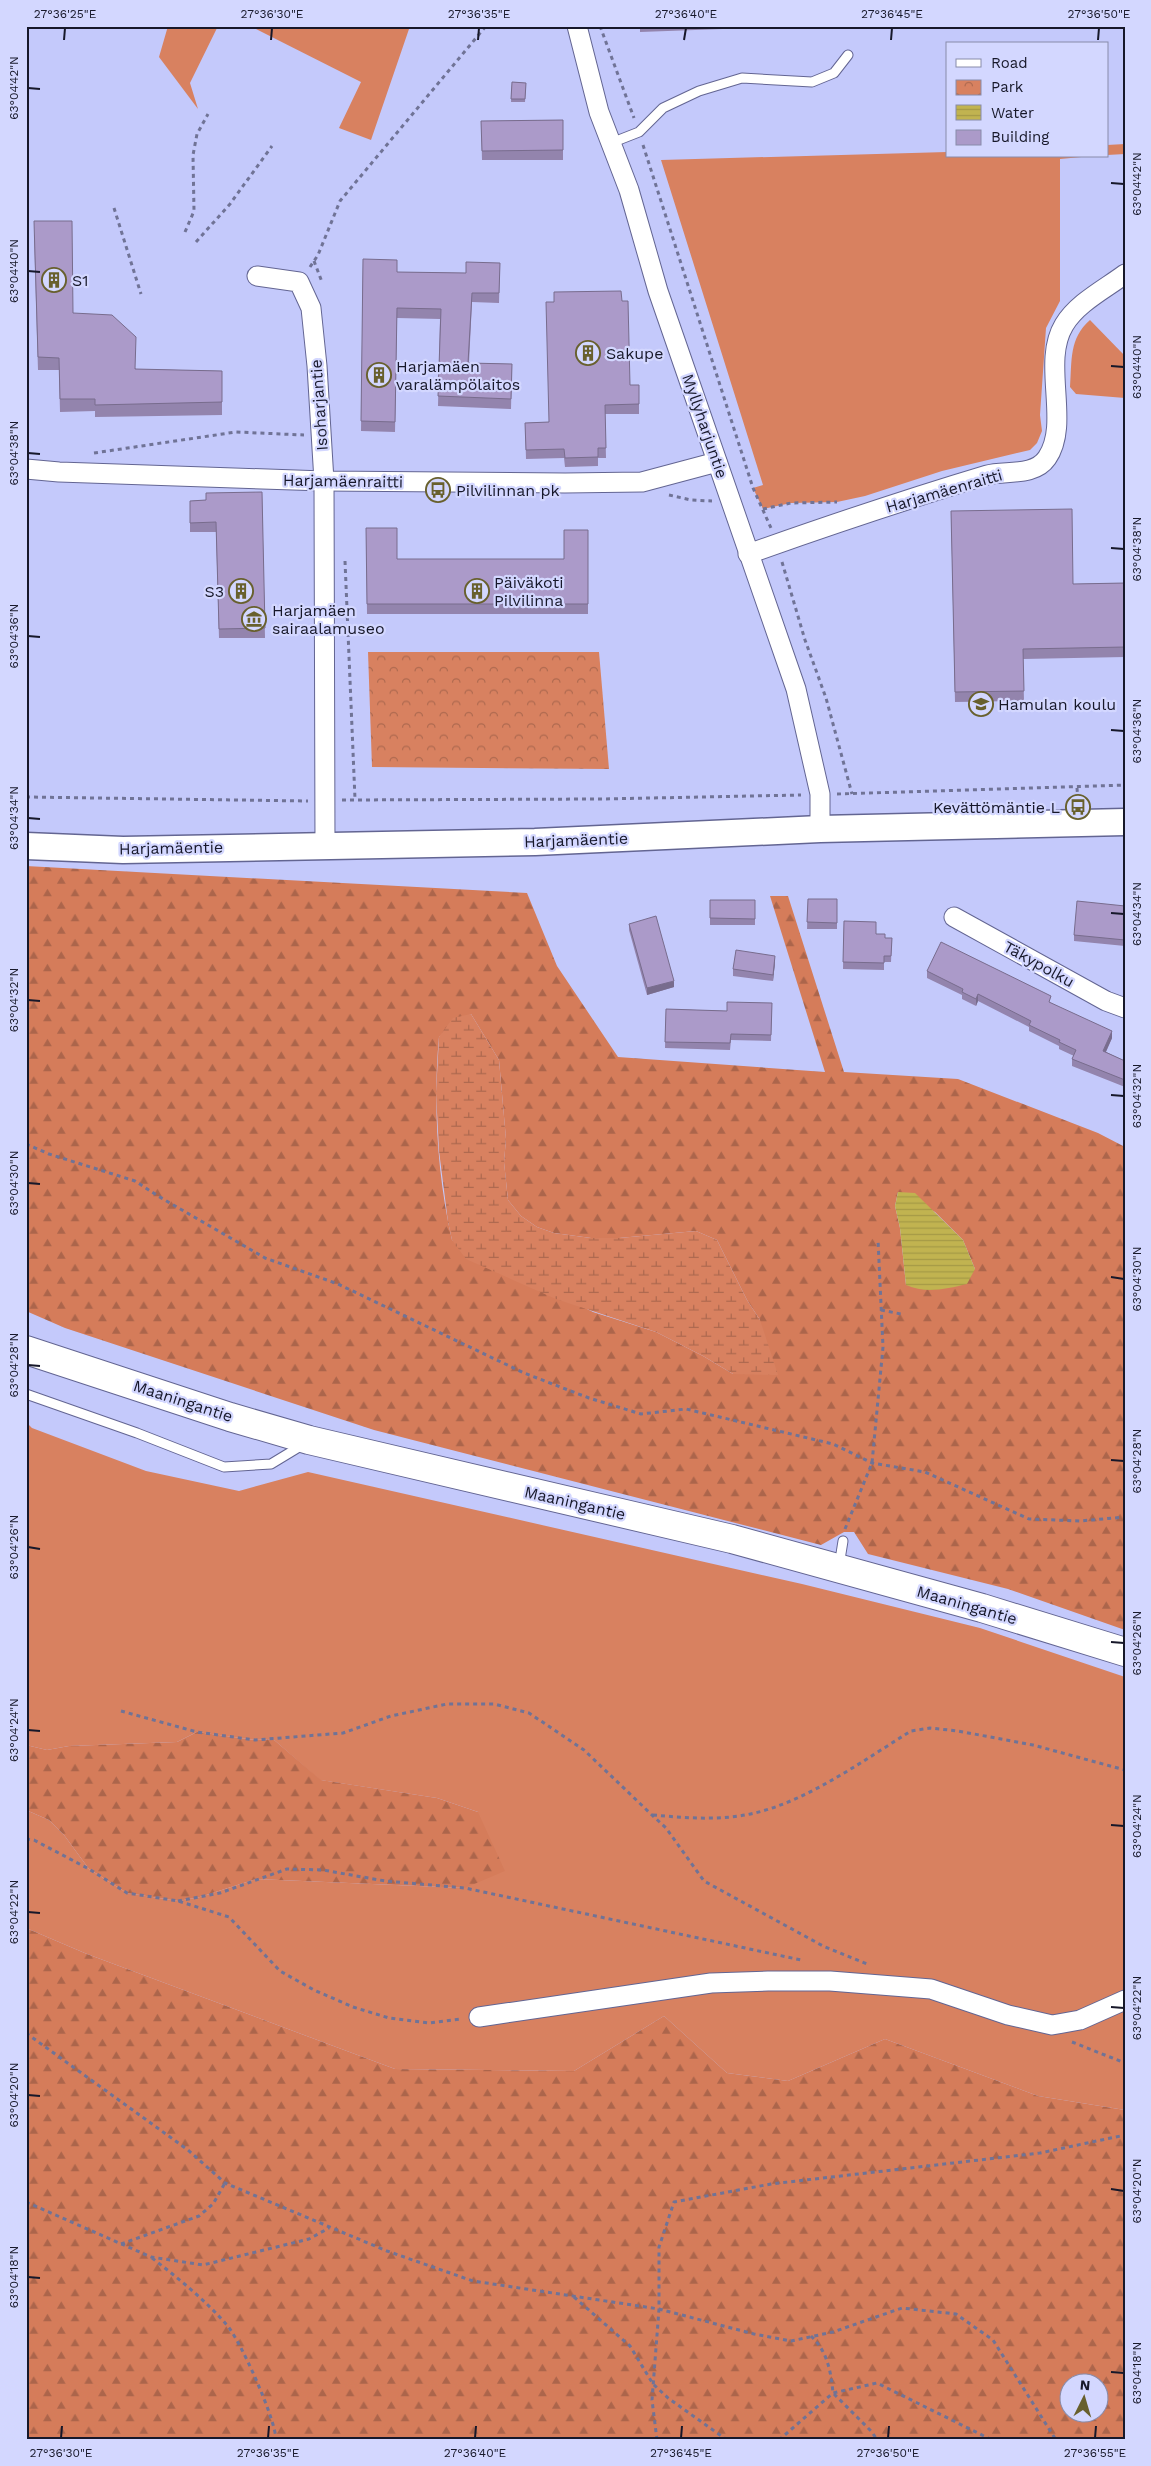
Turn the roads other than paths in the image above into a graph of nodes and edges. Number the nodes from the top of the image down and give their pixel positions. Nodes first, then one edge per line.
1 (577, 26) edge
2 (848, 55) dead end
3 (610, 143) junction
4 (1125, 274) edge
5 (256, 276) dead end
6 (717, 462) junction
7 (26, 469) edge
8 (324, 481) junction
9 (748, 554) junction
10 (1125, 822) edge
11 (820, 829) junction
12 (325, 845) junction
13 (26, 846) edge
14 (954, 917) dead end
15 (1125, 1008) edge
16 (26, 1350) edge
17 (26, 1394) edge
18 (309, 1440) junction
19 (843, 1541) road end
20 (839, 1569) junction
21 (1125, 1652) edge
22 (1125, 2000) edge
23 (479, 2017) road end

1 - 3 street, Myllyharjuntie
2 - 3 lane
3 - 6 street, Myllyharjuntie
4 - 9 street, Harjamäenraitti
5 - 8 street, Isoharjantie
6 - 8 street, Harjamäenraitti
6 - 9 street, Myllyharjuntie
7 - 8 street, Harjamäenraitti
8 - 12 street, Isoharjantie
9 - 11 street, Myllyharjuntie
10 - 11 street, Harjamäentie
11 - 12 street, Harjamäentie
12 - 13 street, Harjamäentie
14 - 15 street, Täkypolku
16 - 18 main road, Maaningantie
17 - 18 lane
18 - 20 main road, Maaningantie
19 - 20 lane
20 - 21 main road, Maaningantie
22 - 23 street

